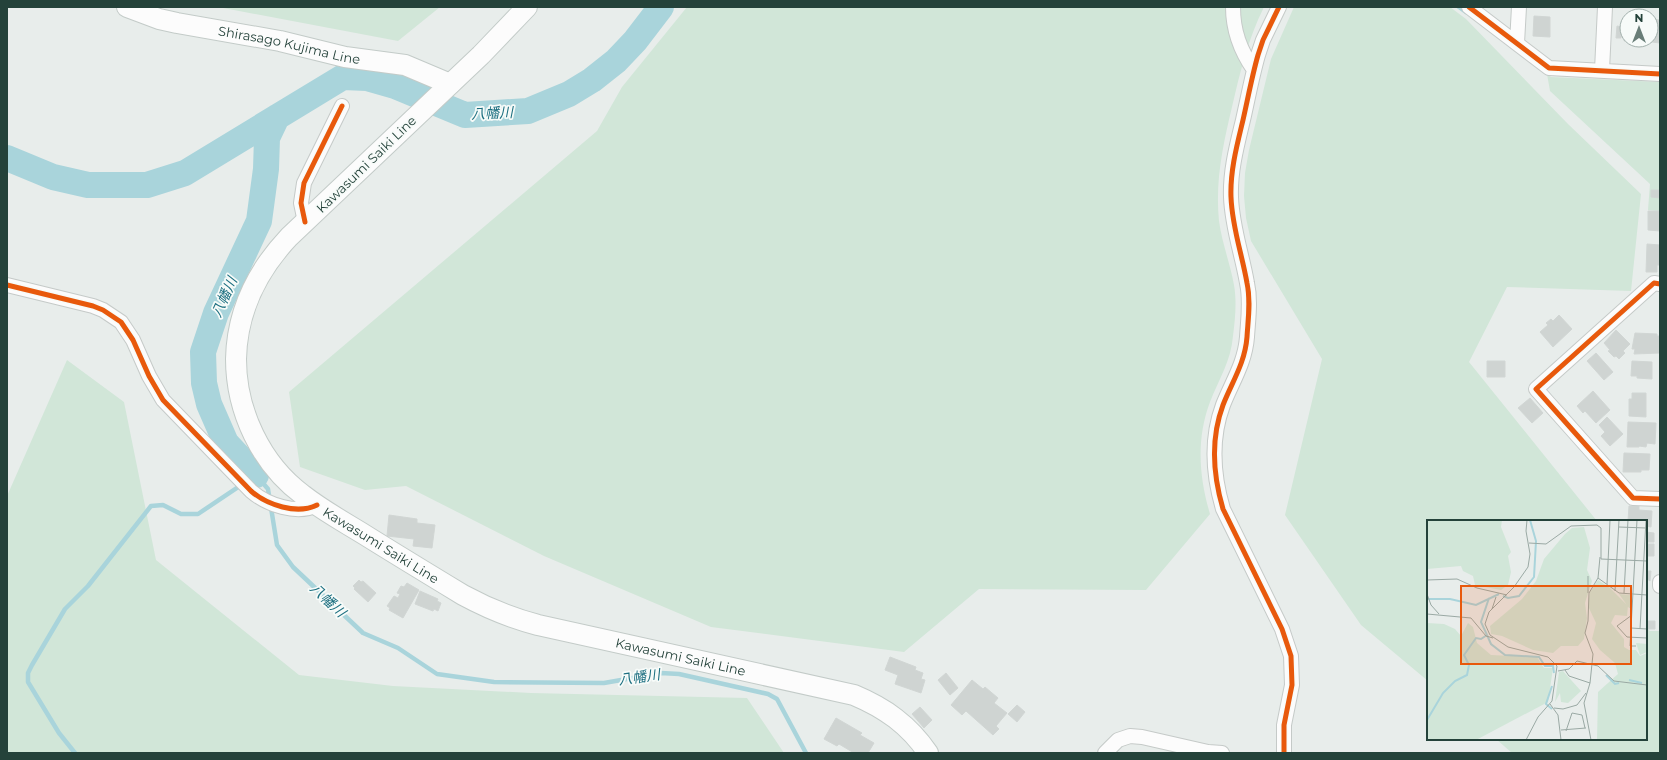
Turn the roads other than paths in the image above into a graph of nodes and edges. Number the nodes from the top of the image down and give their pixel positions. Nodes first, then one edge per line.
1 (127, 7) edge
2 (527, 7) edge
3 (1232, 7) edge
4 (1279, 7) edge
5 (1469, 7) edge
6 (1519, 7) edge
7 (1605, 7) edge
8 (1517, 43) junction
9 (1254, 70) junction
10 (1602, 70) junction
11 (1660, 74) edge
12 (449, 85) junction
13 (342, 106) dead end
14 (305, 222) junction
15 (1660, 284) edge
16 (7, 285) edge
17 (1660, 499) edge
18 (317, 505) junction
19 (1660, 582) edge
20 (1660, 586) edge
21 (928, 753) edge
22 (1105, 753) edge
23 (1222, 753) edge
24 (1284, 753) edge

1 - 12 main road, Shirasago Kujima Line
2 - 12 main road, Kawasumi Saiki Line
3 - 9 street
4 - 9 street
5 - 8 street
6 - 8 street
7 - 10 street
8 - 10 street
9 - 24 street
10 - 11 street
12 - 14 main road, Kawasumi Saiki Line
13 - 14 street
14 - 18 main road, Kawasumi Saiki Line
15 - 17 street
16 - 18 street
18 - 21 main road, Kawasumi Saiki Line
19 - 20 street
22 - 23 street

